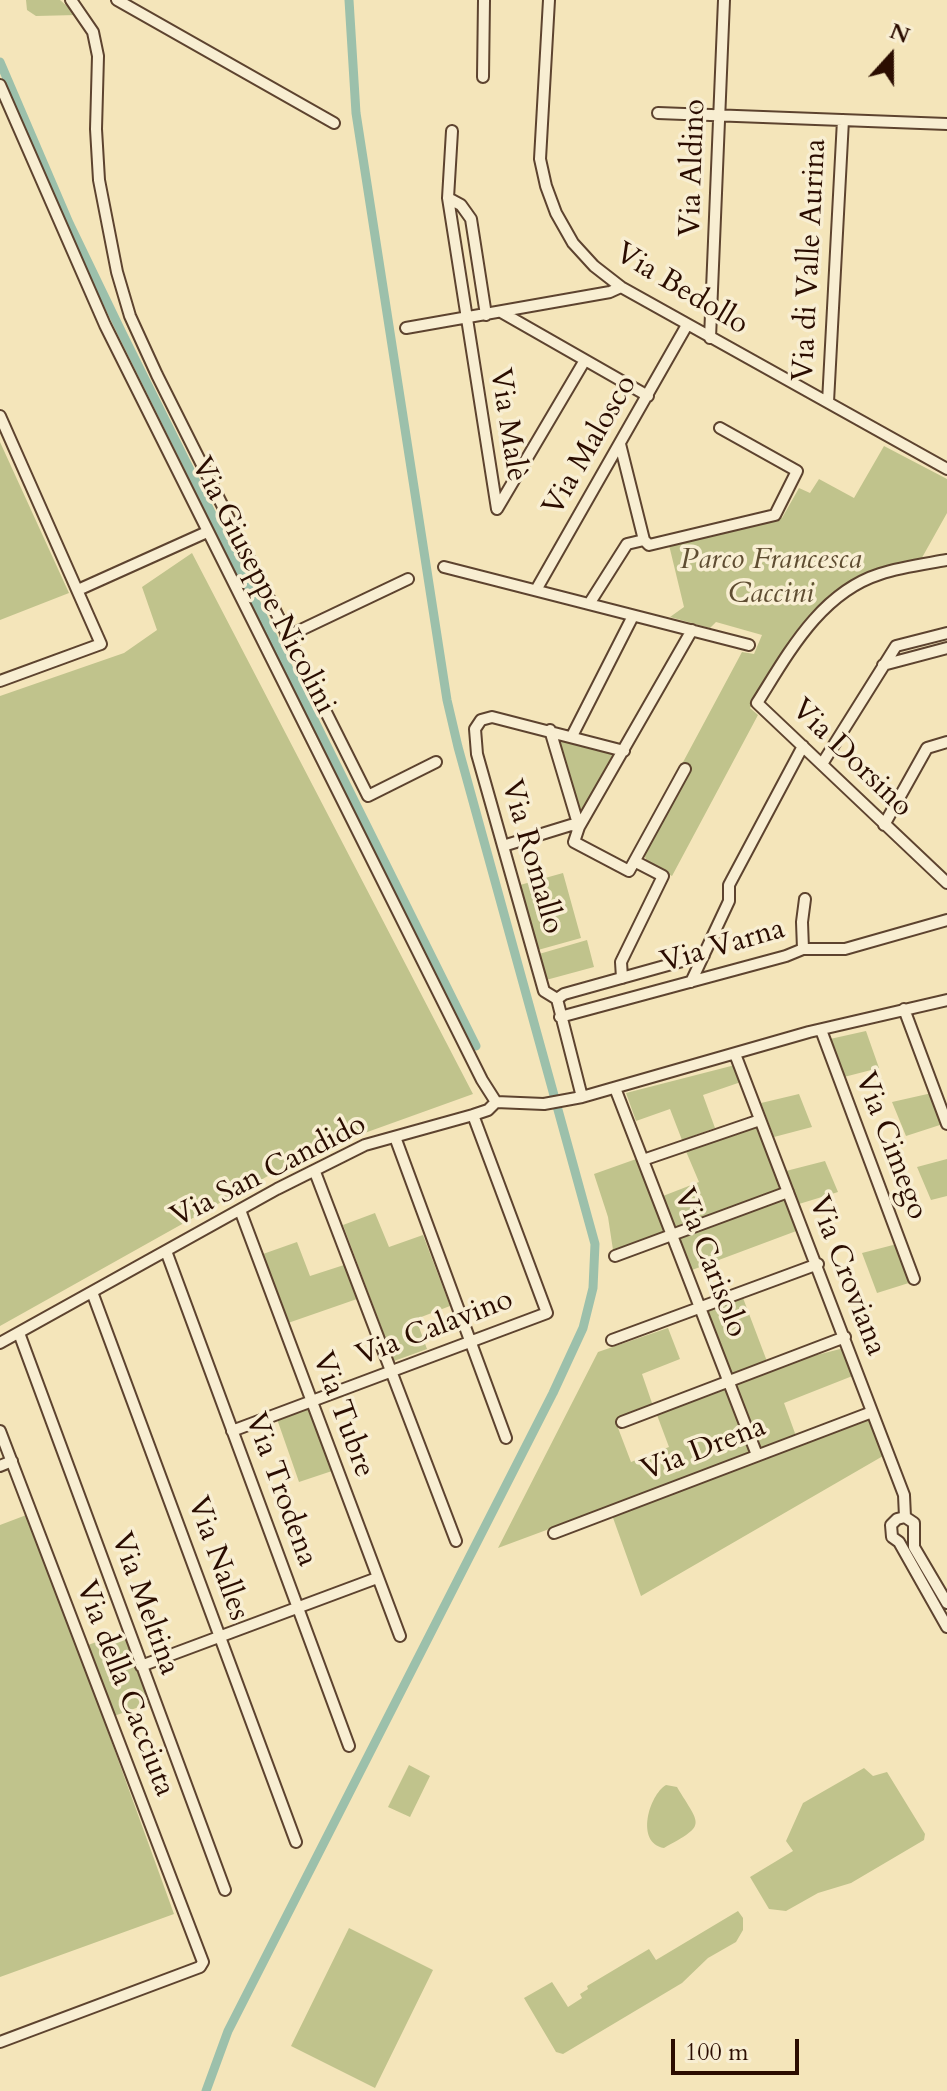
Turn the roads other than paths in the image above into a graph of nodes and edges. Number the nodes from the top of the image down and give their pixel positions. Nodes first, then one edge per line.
1 (71, 0) edge
2 (117, 0) edge
3 (484, 0) edge
4 (549, 0) edge
5 (724, 0) edge
6 (483, 77) dead end
7 (0, 85) edge
8 (658, 113) dead end
9 (720, 116) junction
10 (843, 120) junction
11 (334, 123) dead end
12 (947, 124) edge
13 (452, 131) dead end
14 (448, 198) junction
15 (621, 287) junction
16 (501, 312) junction
17 (486, 315) junction
18 (466, 319) junction
19 (687, 325) junction
20 (406, 328) dead end
21 (710, 338) junction
22 (585, 360) junction
23 (648, 396) junction
24 (828, 402) junction
25 (0, 416) edge
26 (720, 428) dead end
27 (620, 444) junction
28 (947, 467) edge
29 (207, 532) junction
30 (644, 540) junction
31 (947, 560) edge
32 (444, 567) dead end
33 (408, 579) dead end
34 (78, 590) junction
35 (536, 590) junction
36 (589, 604) junction
37 (633, 616) junction
38 (692, 630) junction
39 (947, 633) edge
40 (286, 637) junction
41 (749, 645) dead end
42 (947, 648) edge
43 (883, 665) junction
44 (0, 681) edge
45 (550, 730) junction
46 (572, 736) junction
47 (947, 742) edge
48 (803, 746) junction
49 (624, 751) junction
50 (436, 762) dead end
51 (822, 764) junction
52 (685, 769) dead end
53 (884, 825) junction
54 (579, 827) junction
55 (503, 846) junction
56 (636, 862) junction
57 (945, 877) edge
58 (805, 899) dead end
59 (947, 920) edge
60 (803, 949) junction
61 (704, 955) junction
62 (622, 978) junction
63 (691, 982) junction
64 (557, 999) junction
65 (947, 1000) edge
66 (904, 1009) junction
67 (560, 1017) junction
68 (821, 1030) junction
69 (735, 1054) junction
70 (615, 1088) junction
71 (582, 1097) junction
72 (496, 1102) junction
73 (473, 1115) junction
74 (760, 1120) junction
75 (947, 1124) edge
76 (395, 1137) junction
77 (643, 1160) junction
78 (315, 1172) junction
79 (788, 1192) junction
80 (240, 1210) junction
81 (672, 1235) junction
82 (166, 1251) junction
83 (615, 1256) dead end
84 (818, 1264) junction
85 (914, 1279) dead end
86 (92, 1292) junction
87 (700, 1308) junction
88 (19, 1333) junction
89 (845, 1337) junction
90 (612, 1340) dead end
91 (469, 1342) junction
92 (0, 1343) edge
93 (390, 1372) junction
94 (729, 1381) junction
95 (311, 1401) junction
96 (872, 1412) junction
97 (622, 1422) dead end
98 (0, 1431) edge
99 (232, 1431) junction
100 (506, 1438) dead end
101 (2, 1443) edge
102 (757, 1455) junction
103 (12, 1461) junction
104 (0, 1466) edge
105 (905, 1517) junction
106 (554, 1533) dead end
107 (913, 1538) junction
108 (456, 1541) dead end
109 (899, 1542) junction
110 (377, 1578) junction
111 (946, 1602) edge
112 (933, 1605) junction
113 (298, 1610) junction
114 (947, 1627) edge
115 (400, 1636) dead end
116 (220, 1638) junction
117 (141, 1666) junction
118 (349, 1746) dead end
119 (296, 1842) dead end
120 (225, 1890) dead end
121 (0, 2042) edge

1 - 40 street
2 - 11 street
3 - 6 street
4 - 15 street, Via Bedollo
5 - 9 street, Via Aldino
7 - 29 street, Via Giuseppe Nicolini
8 - 9 street
9 - 10 street
9 - 21 street, Via Aldino
10 - 12 street
10 - 24 street, Via di Valle Aurina
13 - 14 street
14 - 17 street
14 - 18 street
15 - 16 street
15 - 19 street, Via Bedollo
16 - 17 street
16 - 22 street
17 - 18 street
18 - 20 street
18 - 22 street, Via Malè
19 - 21 street, Via Bedollo
19 - 23 street, Via Malosco
21 - 24 street, Via Bedollo
22 - 23 street
23 - 27 street, Via Malosco
24 - 28 street, Via Bedollo
25 - 34 street
26 - 30 street
27 - 30 street
27 - 35 street, Via Malosco
29 - 34 street
29 - 72 street, Via Giuseppe Nicolini
30 - 36 street
31 - 48 street, Via Dorsino
32 - 35 street
33 - 40 street
34 - 44 street
35 - 36 street
36 - 37 street
37 - 38 street
37 - 46 street
38 - 41 street
38 - 49 street
39 - 43 street
40 - 50 street
42 - 43 street
43 - 51 street
45 - 46 street
45 - 54 street
45 - 55 street, Via Romallo
46 - 49 street
47 - 53 street
48 - 51 street, Via Dorsino
48 - 61 street
49 - 54 street
51 - 53 street, Via Dorsino
52 - 56 street
53 - 57 street, Via Dorsino
54 - 55 street
54 - 56 street
55 - 64 street, Via Romallo
56 - 62 street
58 - 60 street
59 - 60 street, Via Varna
60 - 63 street, Via Varna
61 - 62 street
61 - 63 street
62 - 64 street
63 - 67 street, Via Varna
64 - 67 street
65 - 66 street
66 - 68 street
66 - 75 street
67 - 71 street
68 - 69 street
68 - 85 street, Via Cimego
69 - 70 street
69 - 74 street, Via Croviana
70 - 71 street
70 - 77 street, Via Carisolo
71 - 72 street
72 - 73 street, Via San Candido
73 - 76 street, Via San Candido
73 - 91 street, Via Calavino
74 - 77 street
74 - 79 street, Via Croviana
76 - 78 street, Via San Candido
76 - 91 street
77 - 81 street, Via Carisolo
78 - 80 street, Via San Candido
78 - 93 street
79 - 81 street
79 - 84 street, Via Croviana
80 - 82 street, Via San Candido
80 - 95 street, Via Tubre
81 - 83 street
81 - 87 street, Via Carisolo
82 - 86 street, Via San Candido
82 - 99 street, Via Trodena
84 - 87 street
84 - 89 street, Via Croviana
86 - 88 street, Via San Candido
86 - 116 street, Via Nalles
87 - 90 street
87 - 94 street, Via Carisolo
88 - 92 street, Via San Candido
88 - 117 street, Via Meltina
89 - 94 street
89 - 96 street, Via Croviana
91 - 93 street, Via Calavino
91 - 100 street
93 - 95 street, Via Calavino
93 - 108 street
94 - 97 street
94 - 102 street, Via Carisolo
95 - 99 street, Via Calavino
95 - 110 street, Via Tubre
96 - 102 street, Via Drena
96 - 105 street, Via Croviana
98 - 101 street, Via della Cacciuta
99 - 113 street, Via Trodena
101 - 103 street, Via della Cacciuta
102 - 106 street, Via Drena
103 - 104 street
103 - 121 street, Via della Cacciuta
105 - 107 street
105 - 109 street
107 - 109 street
107 - 111 street
109 - 112 street
110 - 113 street
110 - 115 street, Via Tubre
111 - 112 street
112 - 114 street
113 - 116 street
113 - 118 street, Via Trodena
116 - 117 street
116 - 119 street, Via Nalles
117 - 120 street, Via Meltina

